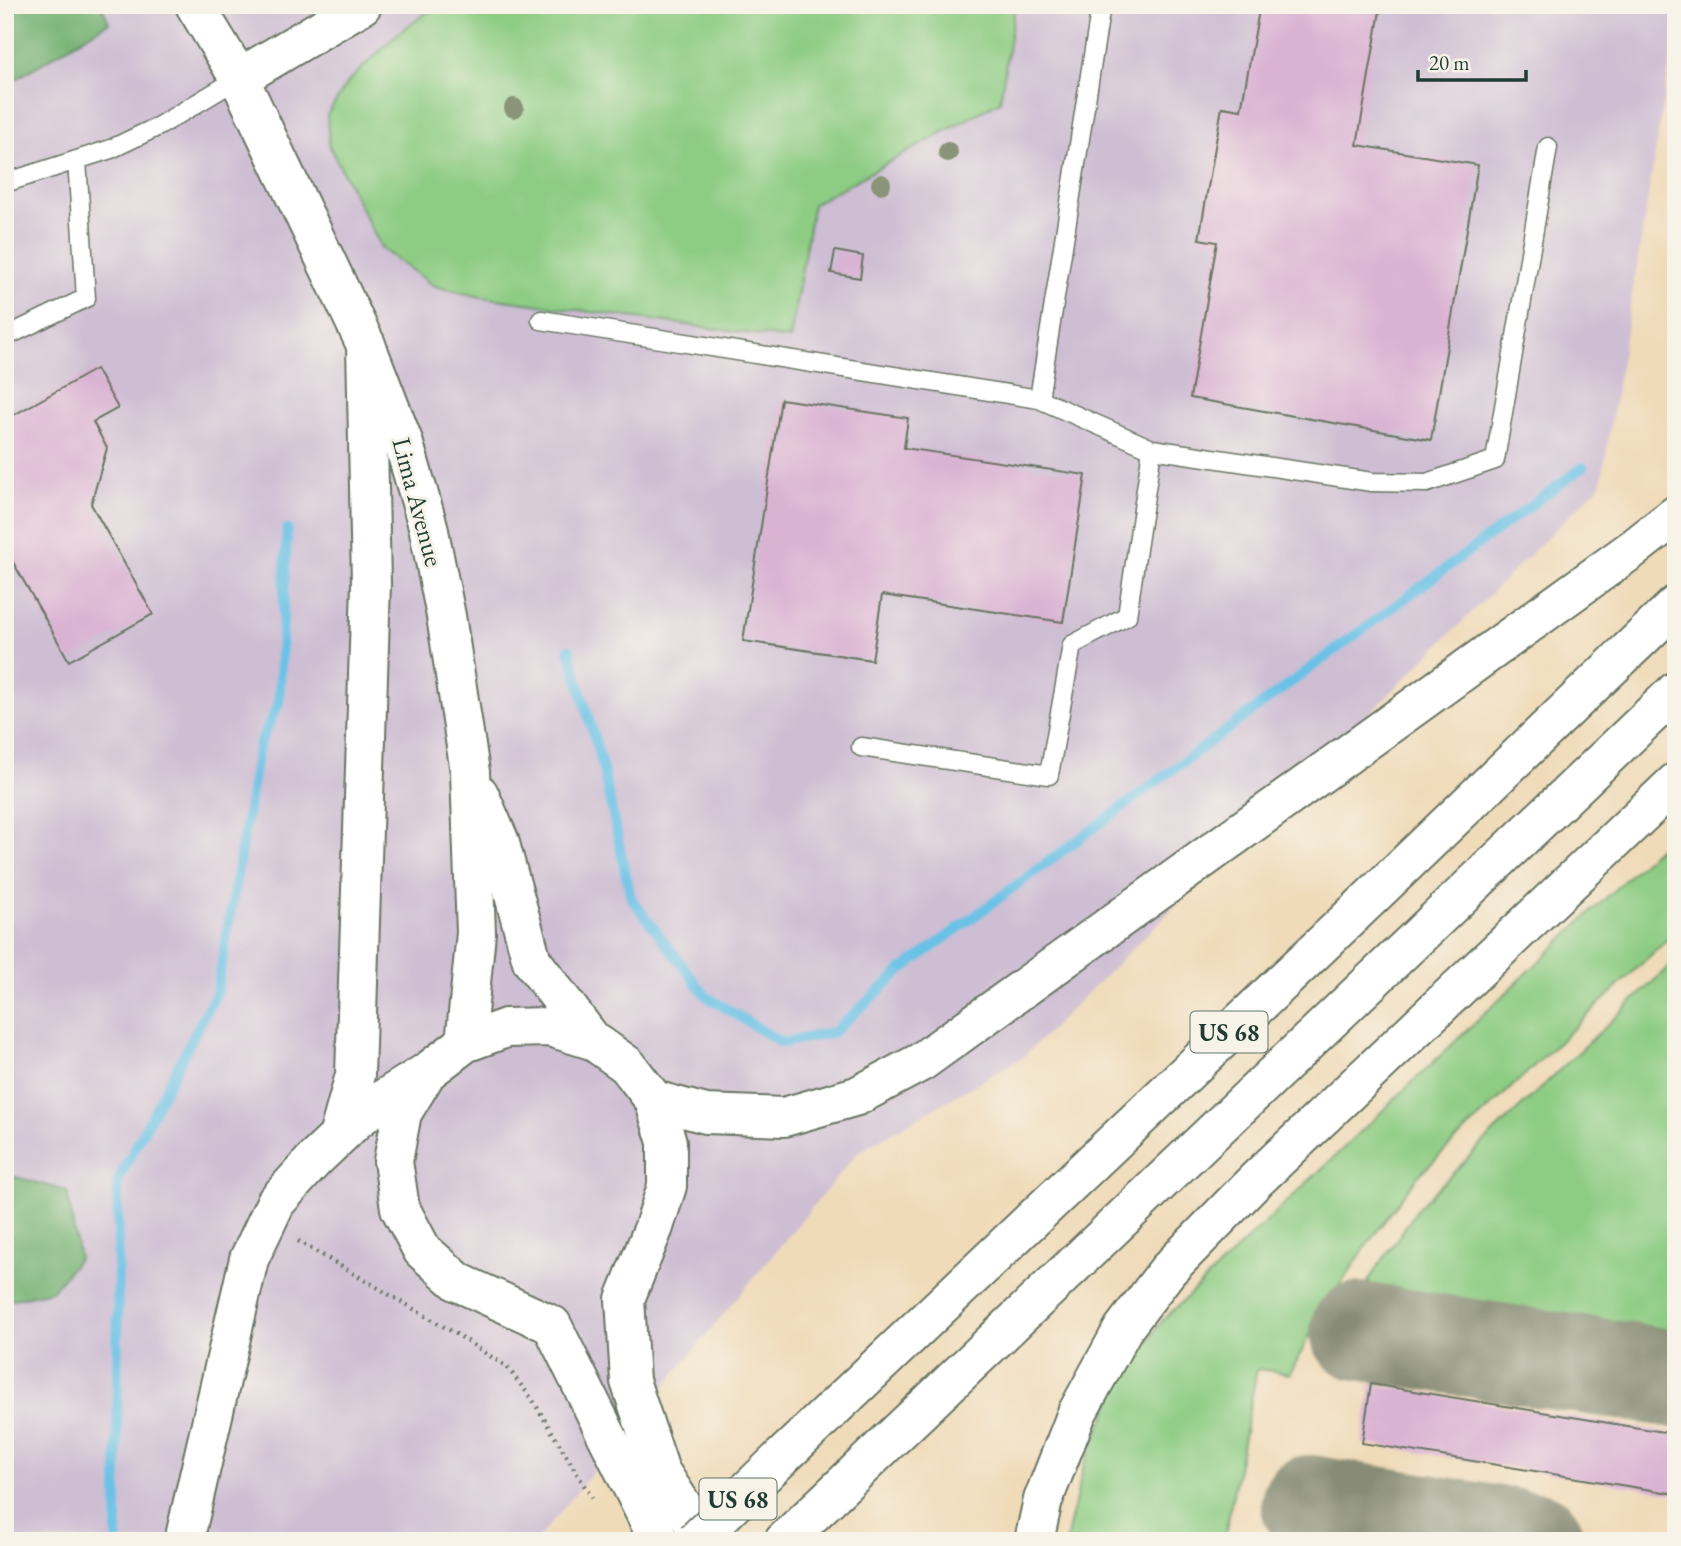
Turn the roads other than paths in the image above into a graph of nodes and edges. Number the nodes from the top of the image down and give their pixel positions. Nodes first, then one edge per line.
1 (195, 5) edge
2 (362, 5) edge
3 (1101, 5) edge
4 (239, 78) junction
5 (1548, 147) dead end
6 (76, 160) junction
7 (5, 183) edge
8 (541, 320) dead end
9 (5, 337) edge
10 (366, 345) junction
11 (1039, 399) junction
12 (1152, 449) junction
13 (1676, 514) edge
14 (1676, 605) edge
15 (1676, 691) edge
16 (861, 747) dead end
17 (470, 772) junction
18 (1676, 782) edge
19 (592, 1040) junction
20 (465, 1043) junction
21 (427, 1072) junction
22 (653, 1100) junction
23 (338, 1137) junction
24 (184, 1541) edge
25 (659, 1541) edge
26 (695, 1541) edge
27 (705, 1541) edge
28 (784, 1541) edge
29 (1034, 1541) edge

1 - 4 main road, Lima Avenue
2 - 4 main road
3 - 11 lane
4 - 6 lane
4 - 10 main road, Lima Avenue
5 - 12 lane
6 - 7 lane
6 - 9 lane
8 - 11 lane
10 - 17 main road, Lima Avenue
10 - 23 main road
11 - 12 lane
12 - 16 lane
13 - 22 main road
14 - 26 main road, US 68, bridge
15 - 28 main road, US 68
17 - 19 main road
17 - 20 main road, Lima Avenue
18 - 29 main road
19 - 20 main road
19 - 22 main road
20 - 21 main road
21 - 23 main road
21 - 25 main road
22 - 27 main road
23 - 24 main road

